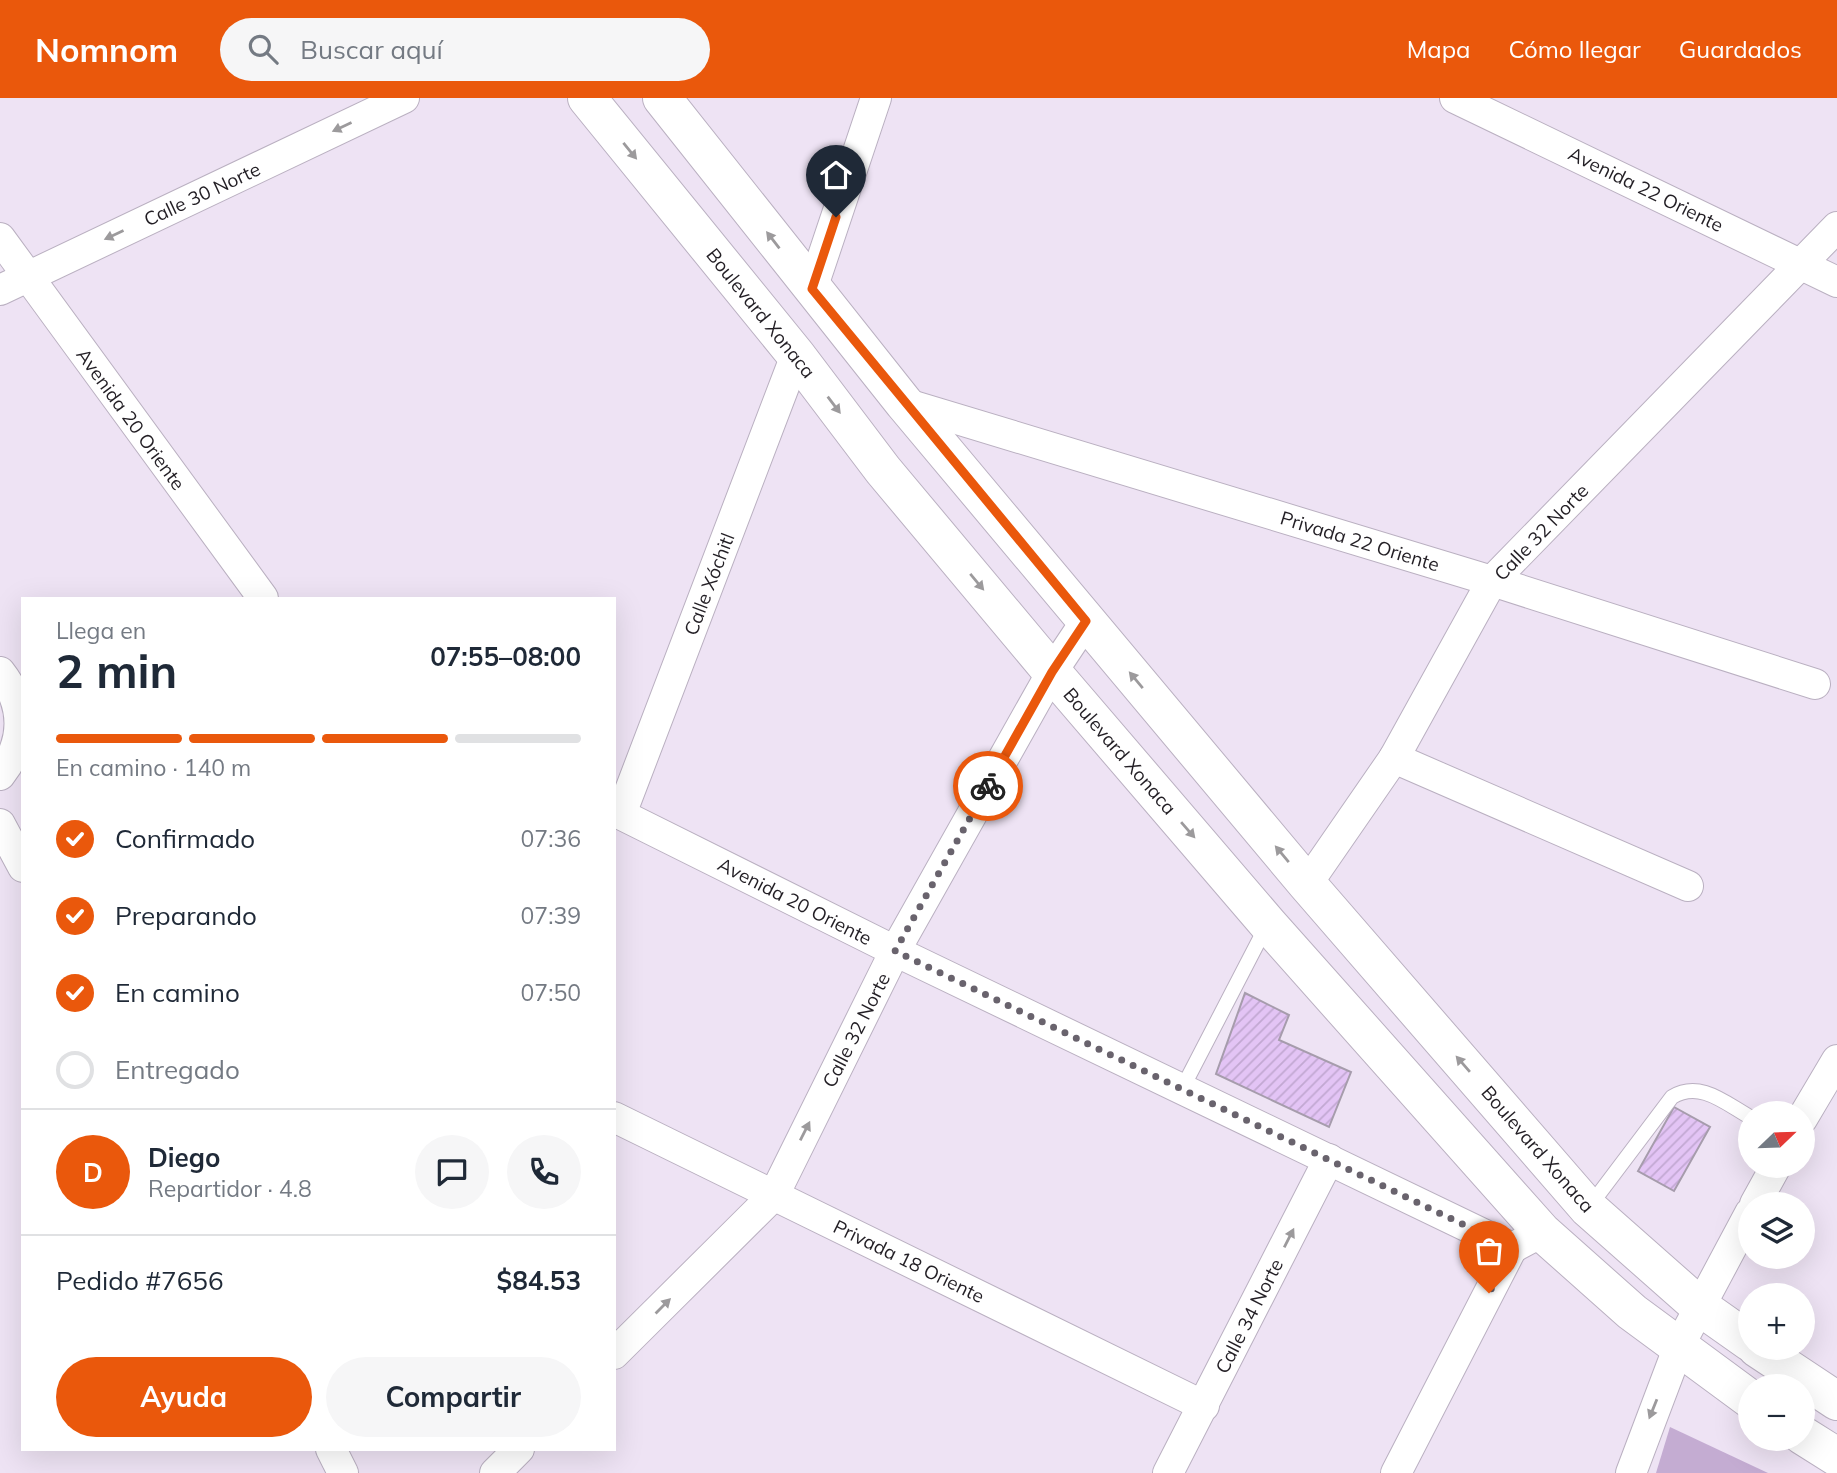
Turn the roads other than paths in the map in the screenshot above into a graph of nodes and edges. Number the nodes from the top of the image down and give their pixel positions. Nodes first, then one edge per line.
1 (404, 98) edge
2 (587, 98) edge
3 (662, 98) edge
4 (876, 98) edge
5 (1459, 99) edge
6 (1837, 228) edge
7 (0, 238) edge
8 (1801, 264) junction
9 (27, 276) junction
10 (1837, 282) edge
11 (812, 289) junction
12 (0, 290) edge
13 (796, 355) junction
14 (904, 403) junction
15 (1492, 581) junction
16 (262, 597) edge
17 (1086, 621) junction
18 (0, 672) edge
19 (1052, 672) junction
20 (1815, 684) dead end
21 (1394, 758) junction
22 (0, 775) edge
23 (618, 813) edge
24 (0, 824) edge
25 (21, 863) edge
26 (1307, 884) junction
27 (1688, 886) dead end
28 (1268, 924) junction
29 (895, 951) junction
30 (1837, 1060) edge
31 (1182, 1089) junction
32 (1813, 1101) edge
33 (1738, 1110) edge
34 (616, 1118) edge
35 (1329, 1159) junction
36 (774, 1195) junction
37 (1588, 1208) junction
38 (1738, 1235) edge
39 (1527, 1240) junction
40 (1699, 1306) junction
41 (1738, 1334) edge
42 (1679, 1346) junction
43 (616, 1352) edge
44 (1771, 1360) edge
45 (1787, 1374) edge
46 (1738, 1390) edge
47 (1815, 1391) edge
48 (1837, 1401) edge
49 (1204, 1406) junction
50 (1815, 1443) edge
51 (332, 1451) edge
52 (517, 1451) edge
53 (1837, 1457) edge
54 (343, 1473) edge
55 (495, 1473) edge
56 (1168, 1473) edge
57 (1396, 1473) edge
58 (1631, 1473) edge

1 -> 9 street, Calle 30 Norte
2 -> 13 main road, Boulevard Xonaca
11 -> 3 main road, Boulevard Xonaca
4 - 11 street
5 - 8 street, Avenida 22 Oriente
6 - 8 street, Calle 32 Norte
7 - 9 street, Avenida 20 Oriente
8 - 10 street, Avenida 22 Oriente
8 - 15 street, Calle 32 Norte
9 - 12 street, Calle 30 Norte
9 - 16 street, Avenida 20 Oriente
11 - 14 main road, Boulevard Xonaca
13 -> 19 main road, Boulevard Xonaca
13 - 23 street, Calle Xóchitl
14 - 15 street, Privada 22 Oriente
14 - 17 main road, Boulevard Xonaca
15 - 20 street, Privada 22 Oriente
15 - 21 street, Calle 32 Norte
17 - 19 street, Calle 32 Norte
26 -> 17 main road, Boulevard Xonaca
18 - 22 street
19 -> 28 main road, Boulevard Xonaca
19 - 29 street, Calle 32 Norte
21 - 26 street, Calle 32 Norte
21 - 27 street
23 - 29 street, Avenida 20 Oriente
24 - 25 street
37 -> 26 main road, Boulevard Xonaca
28 - 31 lane
28 - 39 main road, Boulevard Xonaca
29 - 31 street, Avenida 20 Oriente
36 -> 29 street, Calle 32 Norte
30 - 32 street
31 - 35 street, Avenida 20 Oriente
33 - 37 lane
34 - 36 street, Privada 18 Oriente
35 - 39 street, Avenida 20 Oriente
49 -> 35 street, Calle 34 Norte
43 -> 36 street, Calle 32 Norte
36 - 49 street, Privada 18 Oriente
37 - 40 main road, Boulevard Xonaca
38 - 40 street
39 - 42 main road, Boulevard Xonaca
39 - 57 street
40 - 41 main road, Boulevard Xonaca
40 - 42 street
42 - 46 main road, Boulevard Xonaca
42 -> 58 street
44 - 45 main road
47 - 48 main road
49 - 56 street, Calle 34 Norte
50 - 53 main road
51 - 54 street
52 - 55 street

